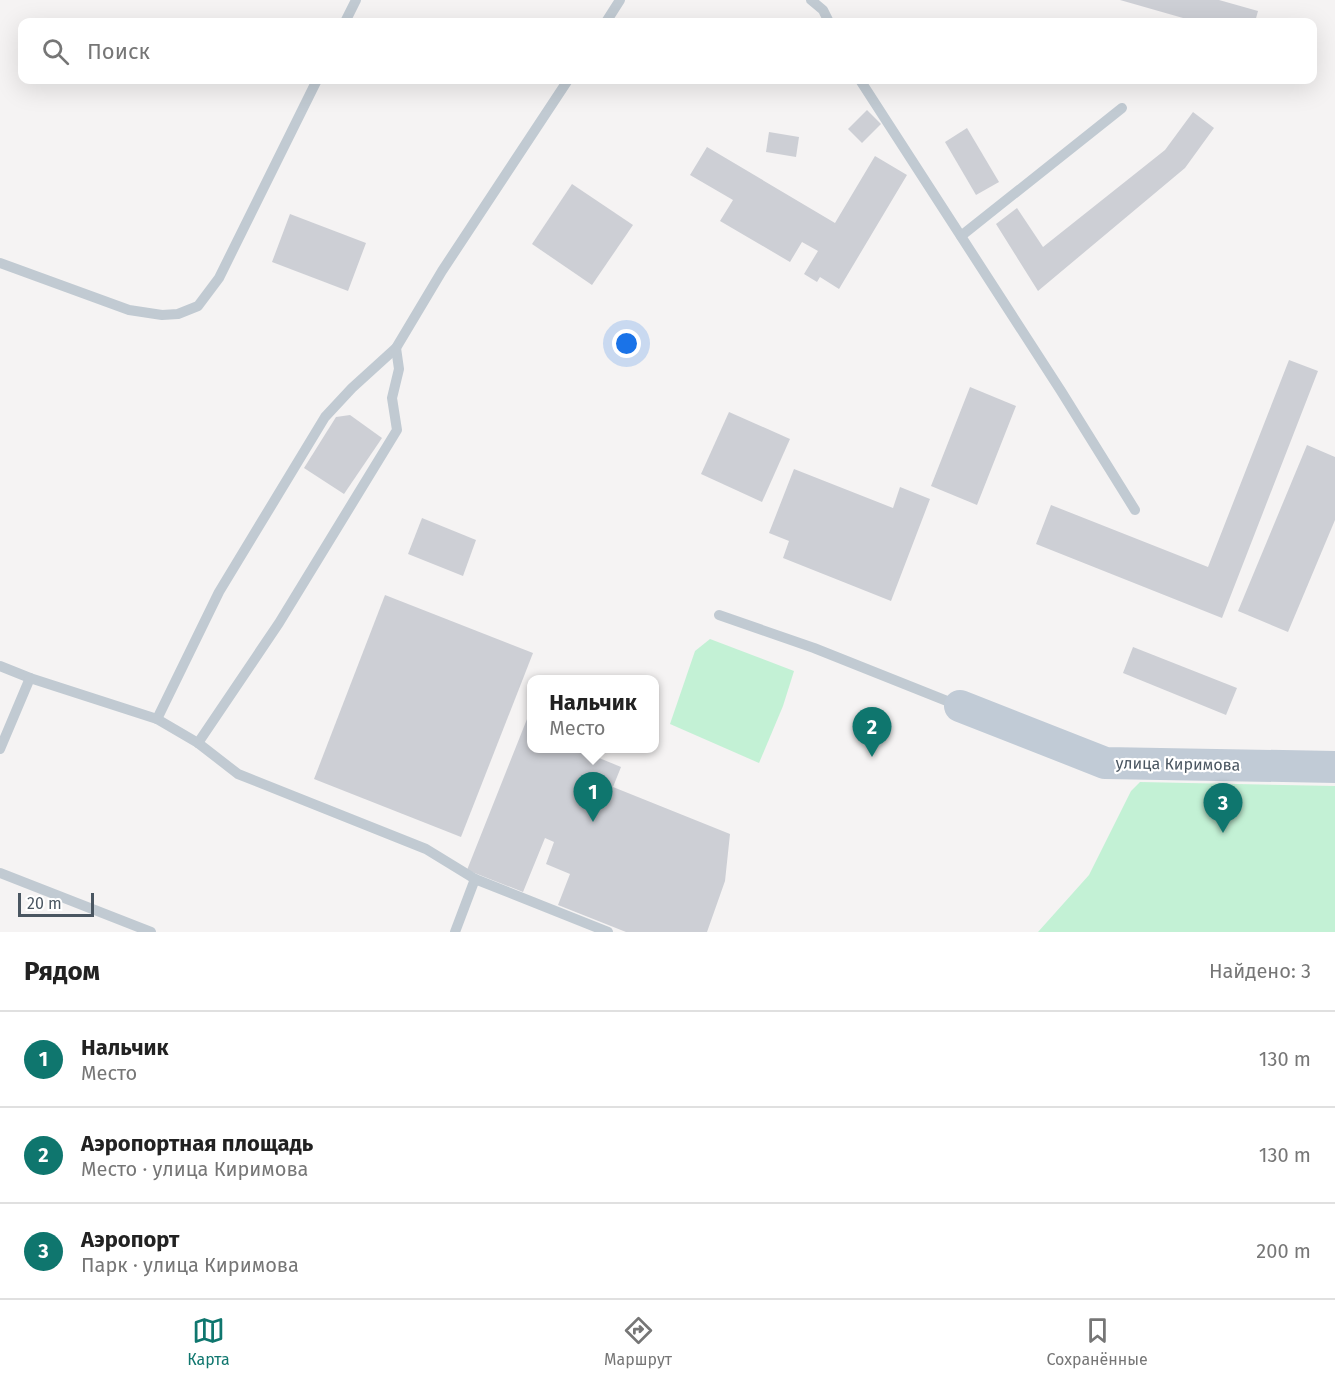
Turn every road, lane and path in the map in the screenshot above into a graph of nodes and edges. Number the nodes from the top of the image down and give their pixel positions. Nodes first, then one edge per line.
1 (356, 0) edge
2 (621, 0) edge
3 (811, 0) edge
4 (347, 18) edge
5 (609, 18) edge
6 (827, 18) edge
7 (315, 84) edge
8 (565, 84) edge
9 (863, 84) edge
10 (1122, 108) dead end
11 (962, 236) junction
12 (0, 263) edge
13 (396, 348) junction
14 (1135, 510) dead end
15 (719, 615) dead end
16 (0, 666) edge
17 (30, 678) junction
18 (960, 706) joint
19 (157, 718) junction
20 (198, 743) junction
21 (0, 749) edge
22 (1335, 767) edge
23 (0, 873) edge
24 (475, 879) junction
25 (151, 932) edge
26 (455, 932) edge
27 (608, 932) edge

1 - 4 lane
2 - 5 lane
3 - 6 lane
7 - 12 lane
8 - 13 lane
9 - 11 lane
10 - 11 lane
11 - 14 lane
13 - 19 lane
13 - 20 lane
15 - 18 lane
16 - 17 lane
17 - 19 lane
17 - 21 lane
18 - 22 main road, улица Киримова
19 - 20 lane
20 - 24 lane
23 - 25 lane
24 - 26 lane
24 - 27 lane

